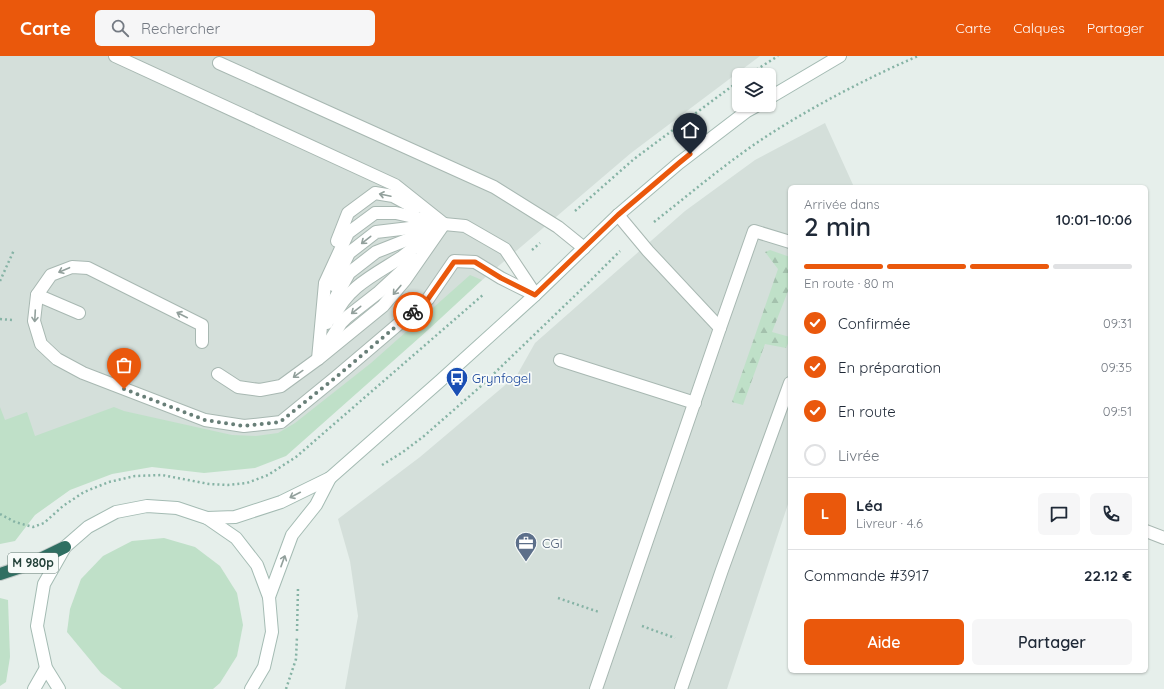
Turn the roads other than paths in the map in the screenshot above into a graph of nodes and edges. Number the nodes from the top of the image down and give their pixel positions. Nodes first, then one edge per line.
1 (115, 56) edge
2 (840, 56) edge
3 (219, 63) dead end
4 (776, 94) edge
5 (747, 112) edge
6 (618, 215) junction
7 (444, 224) junction
8 (788, 241) edge
9 (584, 248) junction
10 (37, 294) junction
11 (535, 295) junction
12 (79, 313) dead end
13 (720, 328) junction
14 (202, 342) dead end
15 (318, 359) junction
16 (560, 360) dead end
17 (218, 374) dead end
18 (788, 388) edge
19 (694, 403) junction
20 (330, 478) junction
21 (207, 518) junction
22 (1148, 532) edge
23 (1164, 538) edge
24 (65, 547) junction
25 (0, 574) edge
26 (270, 597) junction
27 (46, 668) junction
28 (34, 689) edge
29 (59, 689) edge
30 (251, 689) edge
31 (596, 689) edge
32 (681, 689) edge

1 - 7 street
2 - 4 street
3 - 9 street
5 - 6 street
6 - 9 street
6 - 13 street
7 - 11 street
7 -> 15 street
7 - 15 street
7 - 15 street
7 -> 15 street
7 - 15 street
7 -> 15 street
8 - 13 street
9 - 11 street
10 -> 11 street
10 - 12 street
14 -> 10 street
11 - 20 street
13 - 19 street
15 -> 17 street
16 - 19 street
18 - 32 street
19 - 31 street
20 -> 21 street
26 -> 20 street
21 - 24 street
21 - 26 street
22 - 23 street
24 - 25 highway, M 980p
24 - 27 street
26 - 30 street
27 - 28 street
27 - 29 street

